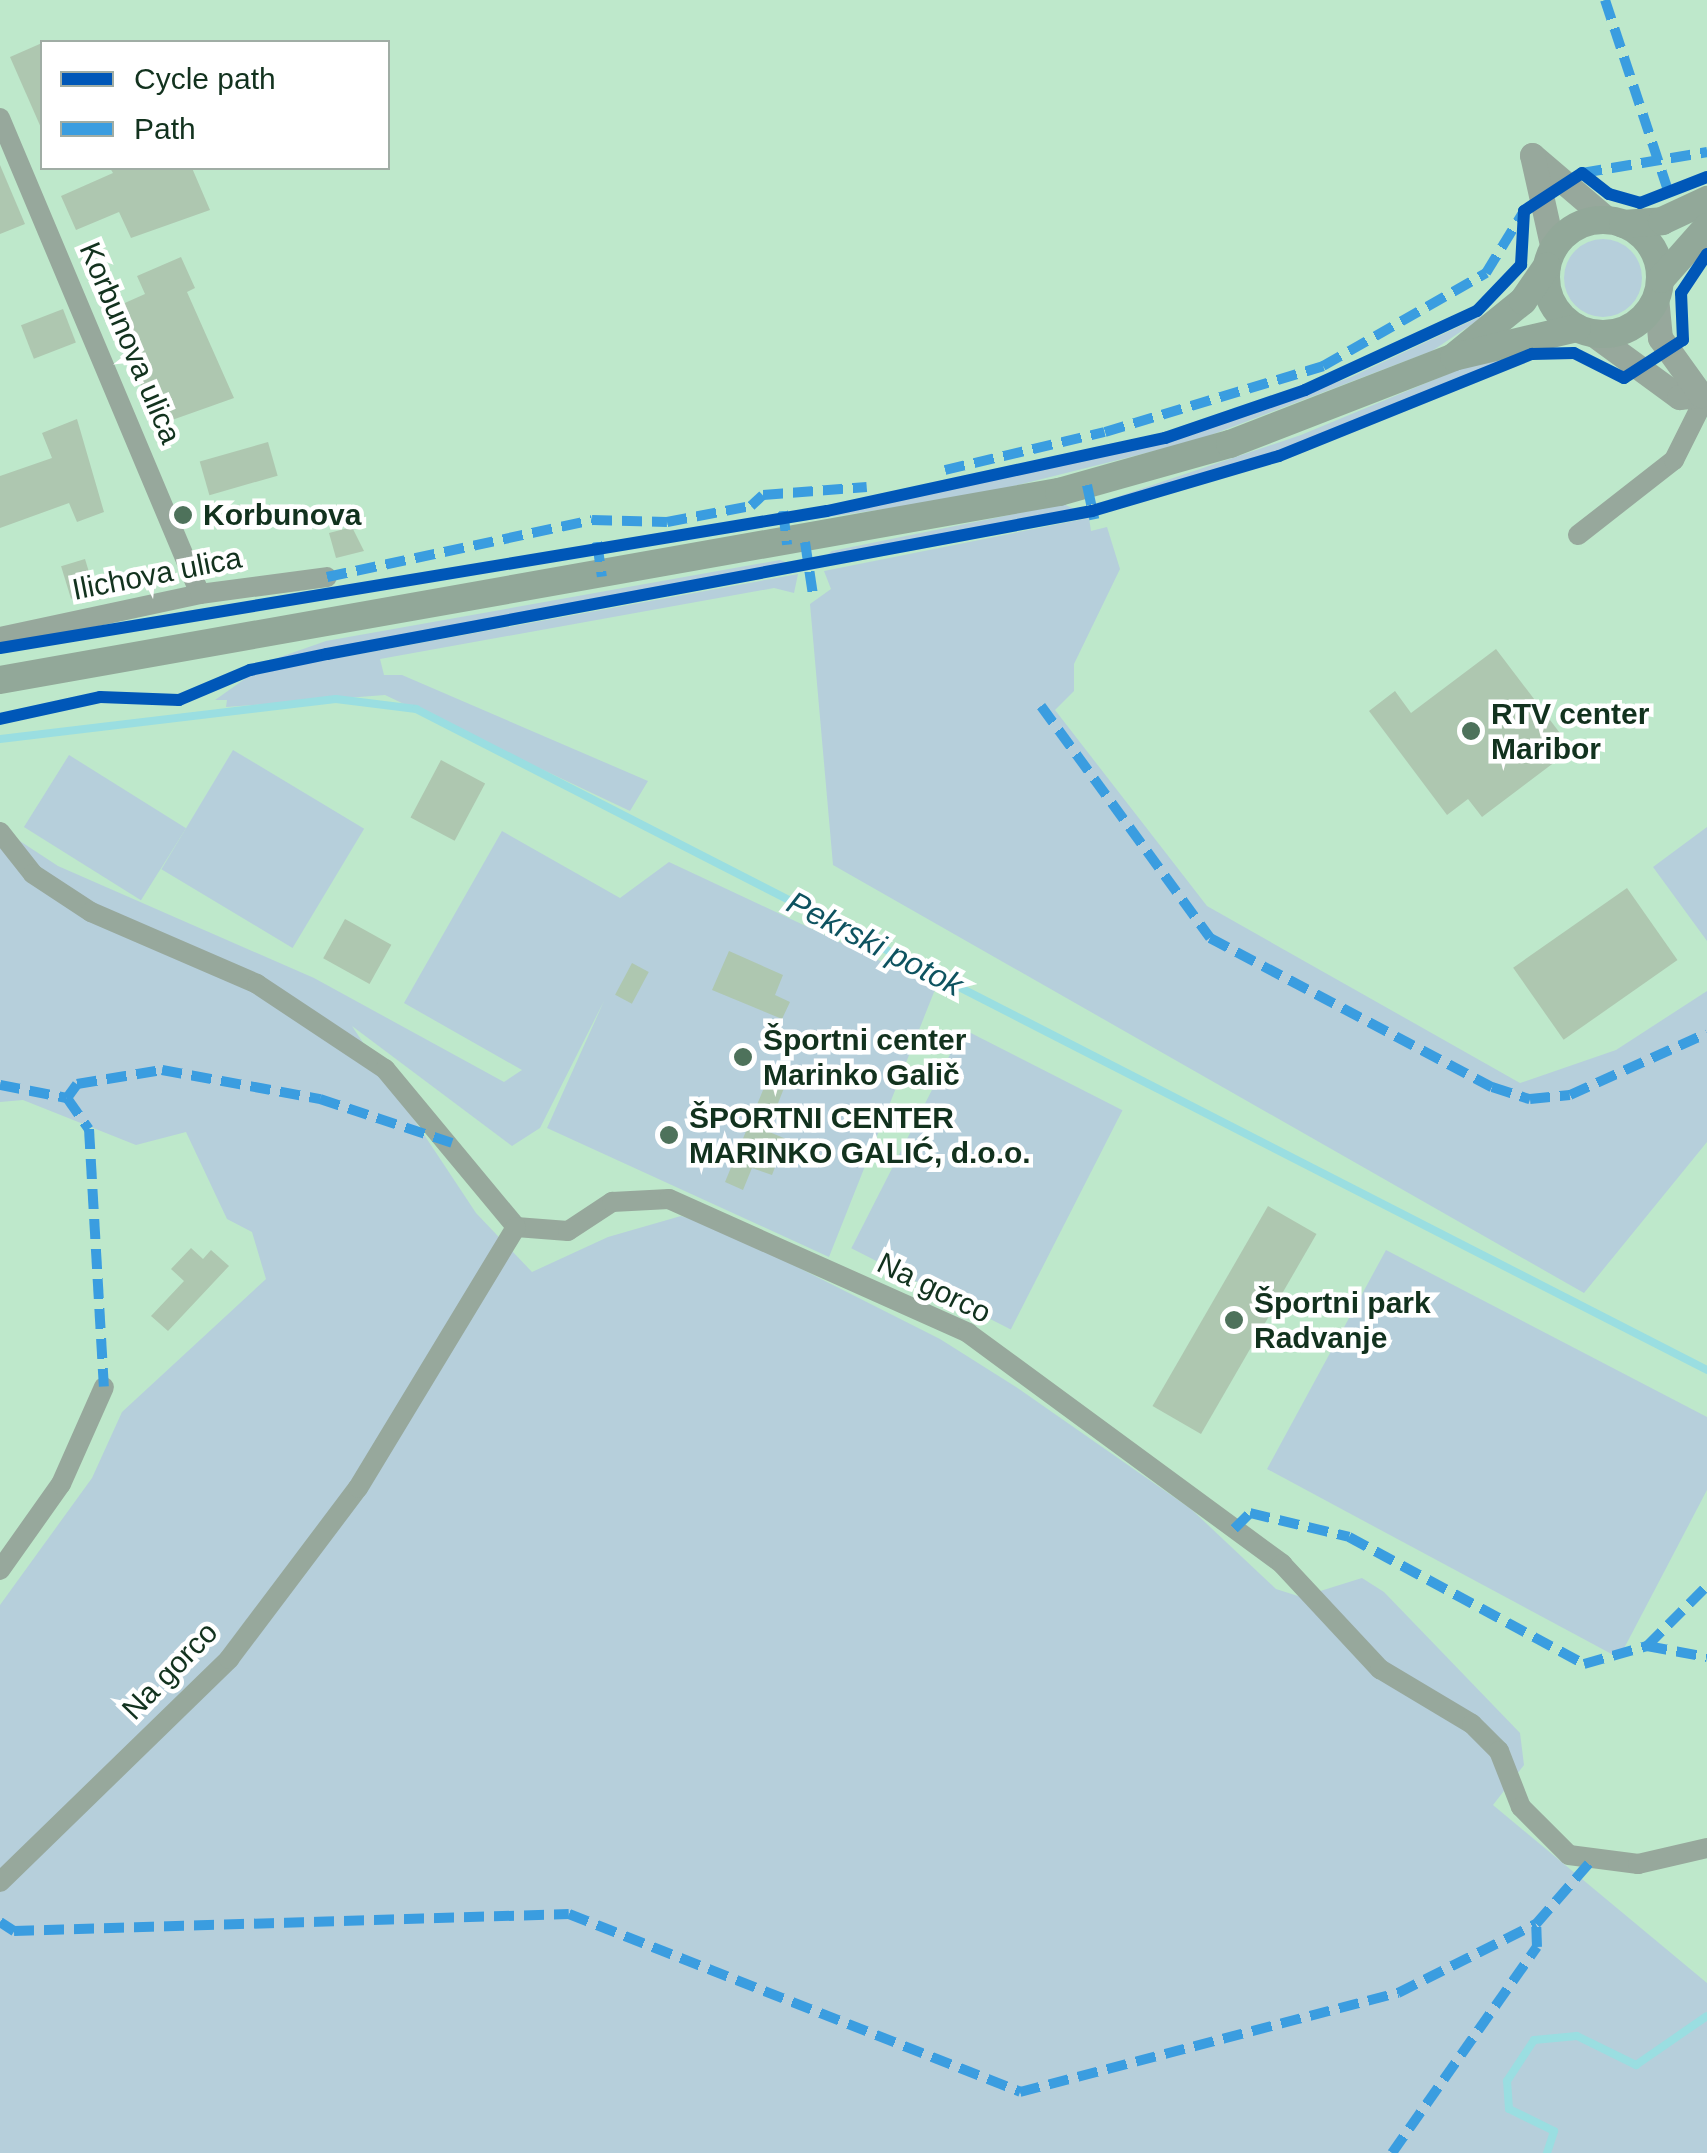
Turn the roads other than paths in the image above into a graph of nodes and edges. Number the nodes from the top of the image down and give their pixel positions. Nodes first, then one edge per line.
1 (0, 118) edge
2 (1707, 200) edge
3 (1616, 222) junction
4 (1707, 227) edge
5 (1550, 257) junction
6 (1658, 288) junction
7 (1585, 331) junction
8 (1454, 356) junction
9 (1704, 395) edge
10 (1578, 535) dead end
11 (327, 577) dead end
12 (200, 594) junction
13 (0, 637) edge
14 (0, 680) edge
15 (0, 832) edge
16 (516, 1227) junction
17 (104, 1387) dead end
18 (0, 1570) edge
19 (1707, 1848) edge
20 (0, 1882) edge

1 - 12 street, Korbunova ulica
2 - 3 main road
3 - 5 main road
3 - 5 street
3 - 6 main road
4 - 6 main road
5 - 7 main road
5 - 8 main road
6 - 7 main road
6 - 9 street
7 - 8 main road
7 - 9 street
8 - 14 main road
9 - 10 street
11 - 12 street, Ilichova ulica
12 - 13 street, Ilichova ulica
15 - 16 street
16 - 19 street, Na gorco
16 - 20 street, Na gorco
17 - 18 street

